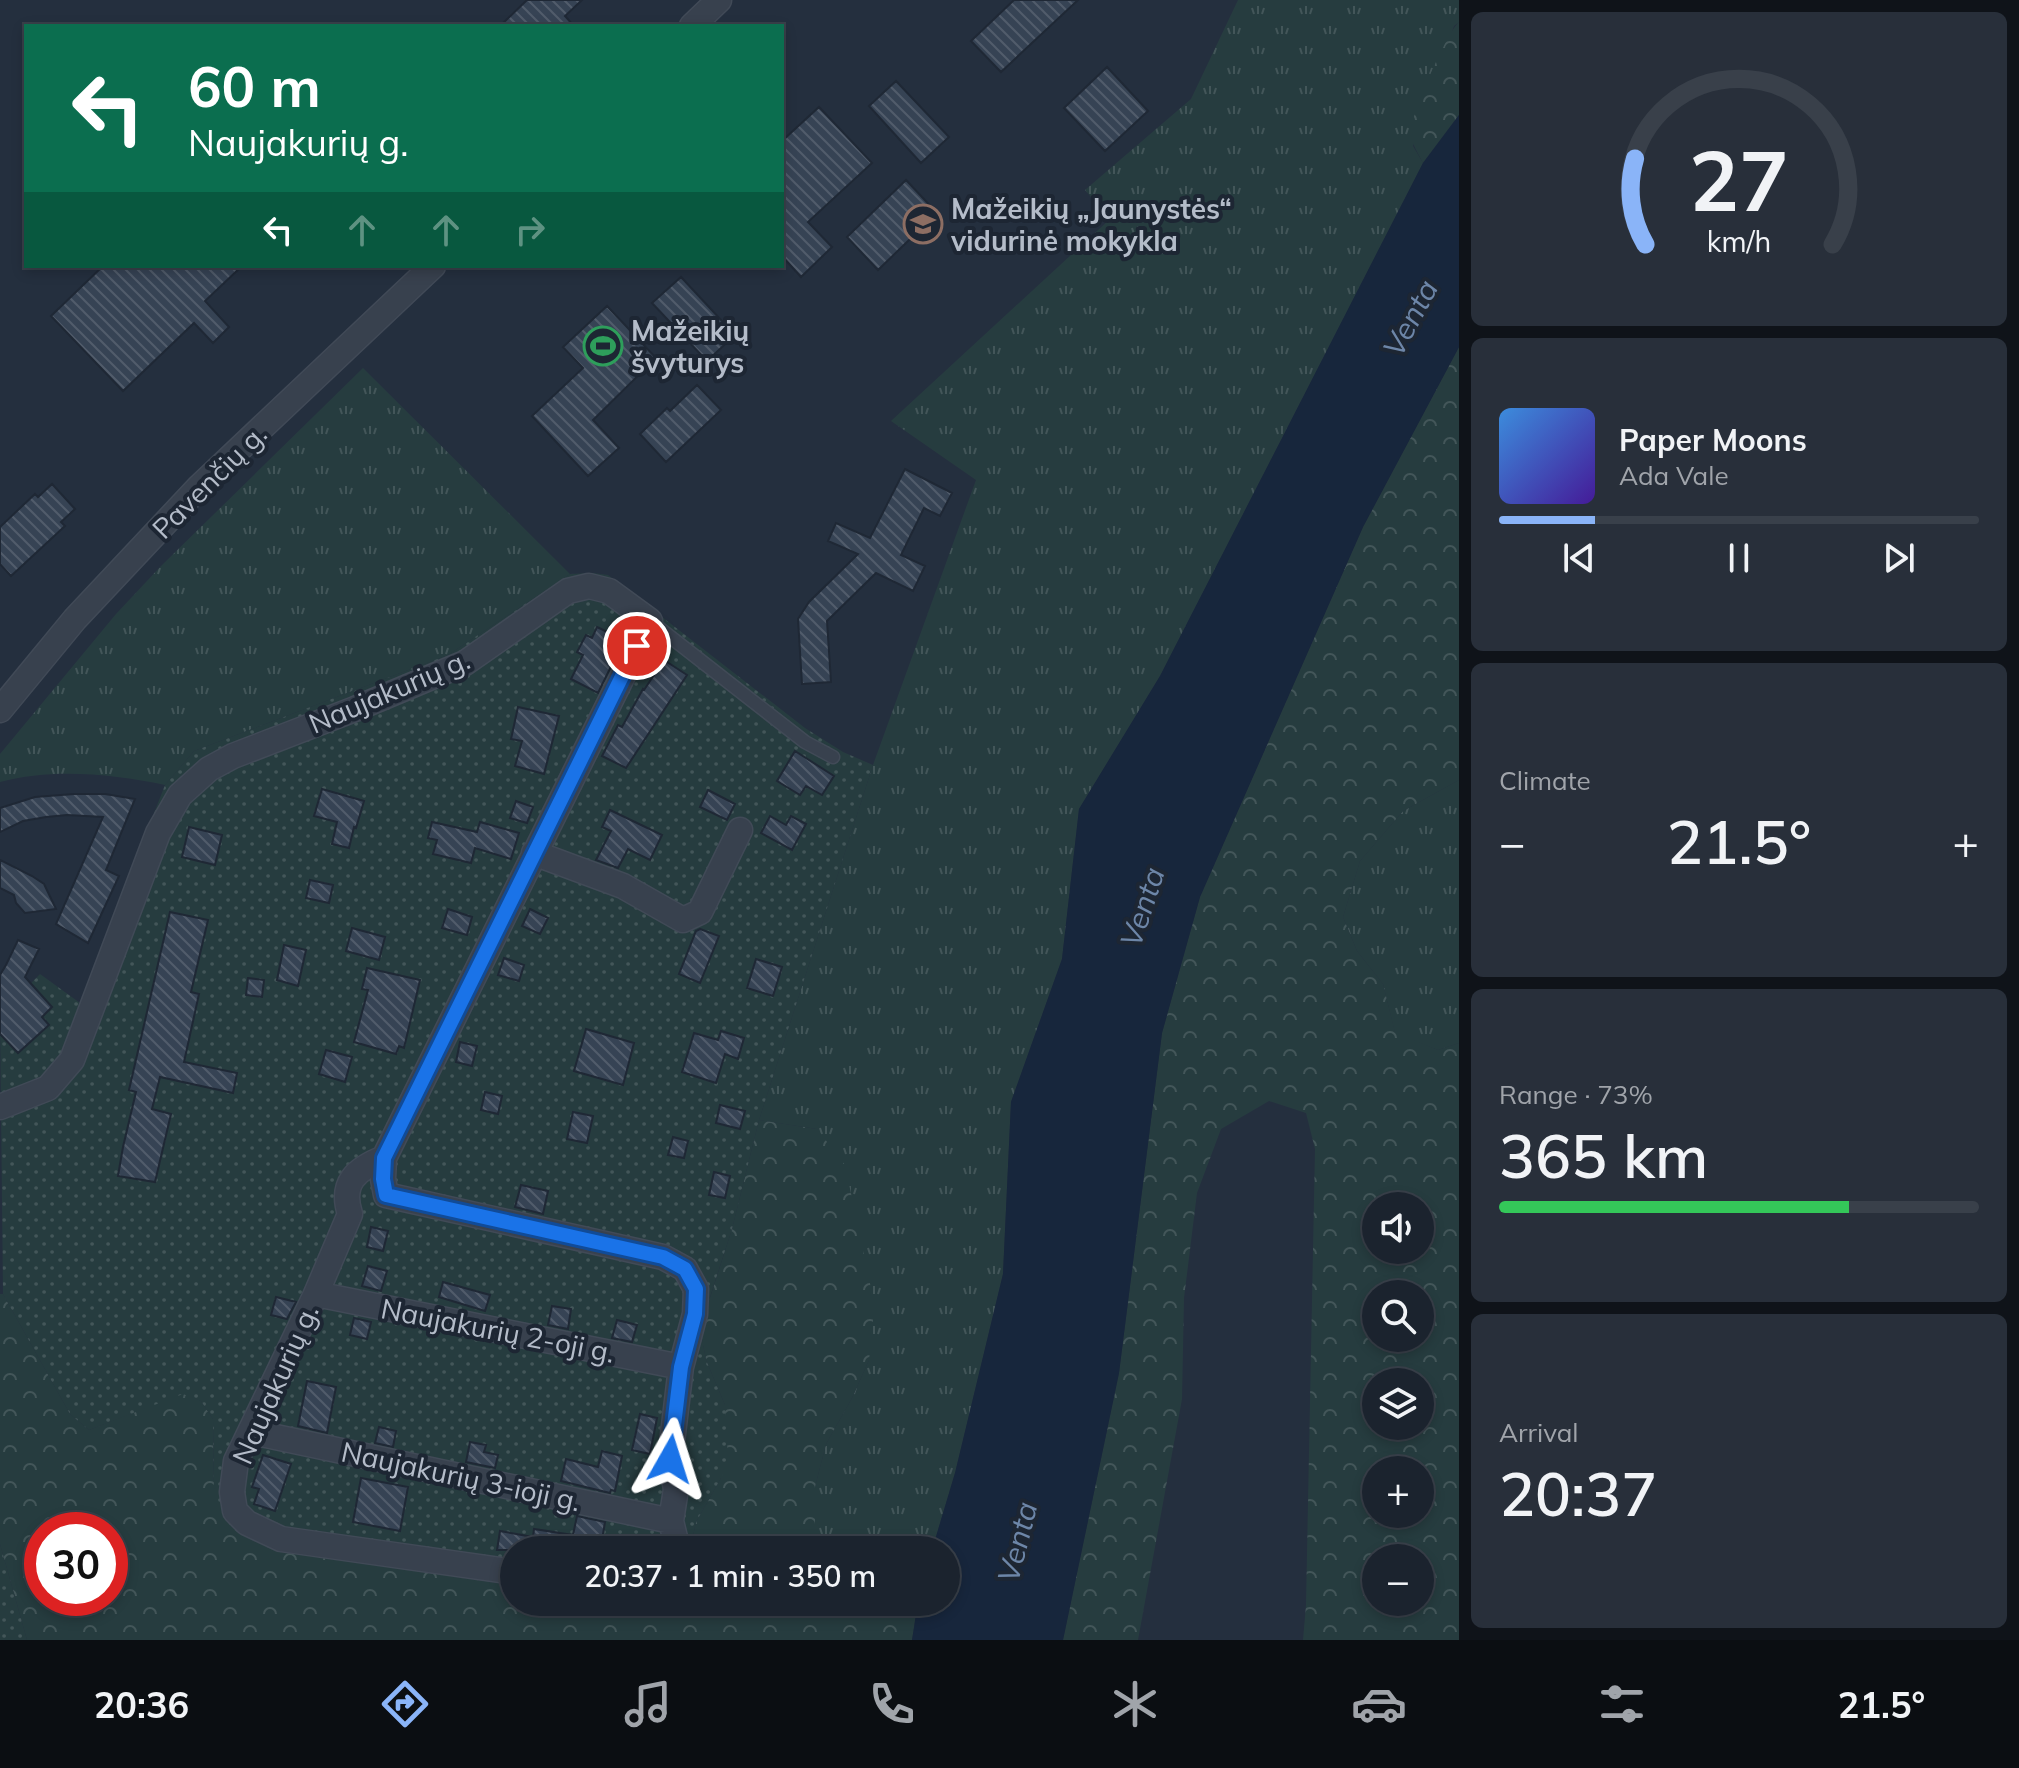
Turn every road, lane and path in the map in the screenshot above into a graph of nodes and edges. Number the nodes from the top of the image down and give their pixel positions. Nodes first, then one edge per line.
1 (719, 0) edge
2 (694, 24) edge
3 (431, 268) edge
4 (650, 621) junction
5 (0, 710) edge
6 (833, 757) dead end
7 (740, 830) dead end
8 (534, 853) junction
9 (0, 1107) edge
10 (384, 1158) junction
11 (386, 1195) junction
12 (350, 1214) junction
13 (316, 1294) junction
14 (681, 1367) junction
15 (252, 1432) junction
16 (671, 1521) junction
17 (675, 1536) edge
18 (500, 1570) edge

1 - 2 street
3 - 5 street, Pavenčių g.
4 - 6 lane
4 - 8 street, Naujakurių g.
4 - 9 street, Naujakurių g.
7 - 8 street
8 - 10 street, Naujakurių g.
10 - 11 street, Naujakurių g.
10 - 12 street, Naujakurių g.
11 - 12 street
11 - 14 street
12 - 13 street, Naujakurių g.
13 - 14 street, Naujakurių 2-oji g.
13 - 15 street, Naujakurių g.
14 - 16 street
15 - 16 street, Naujakurių 3-ioji g.
15 - 18 street, Naujakurių g.
16 - 17 street

